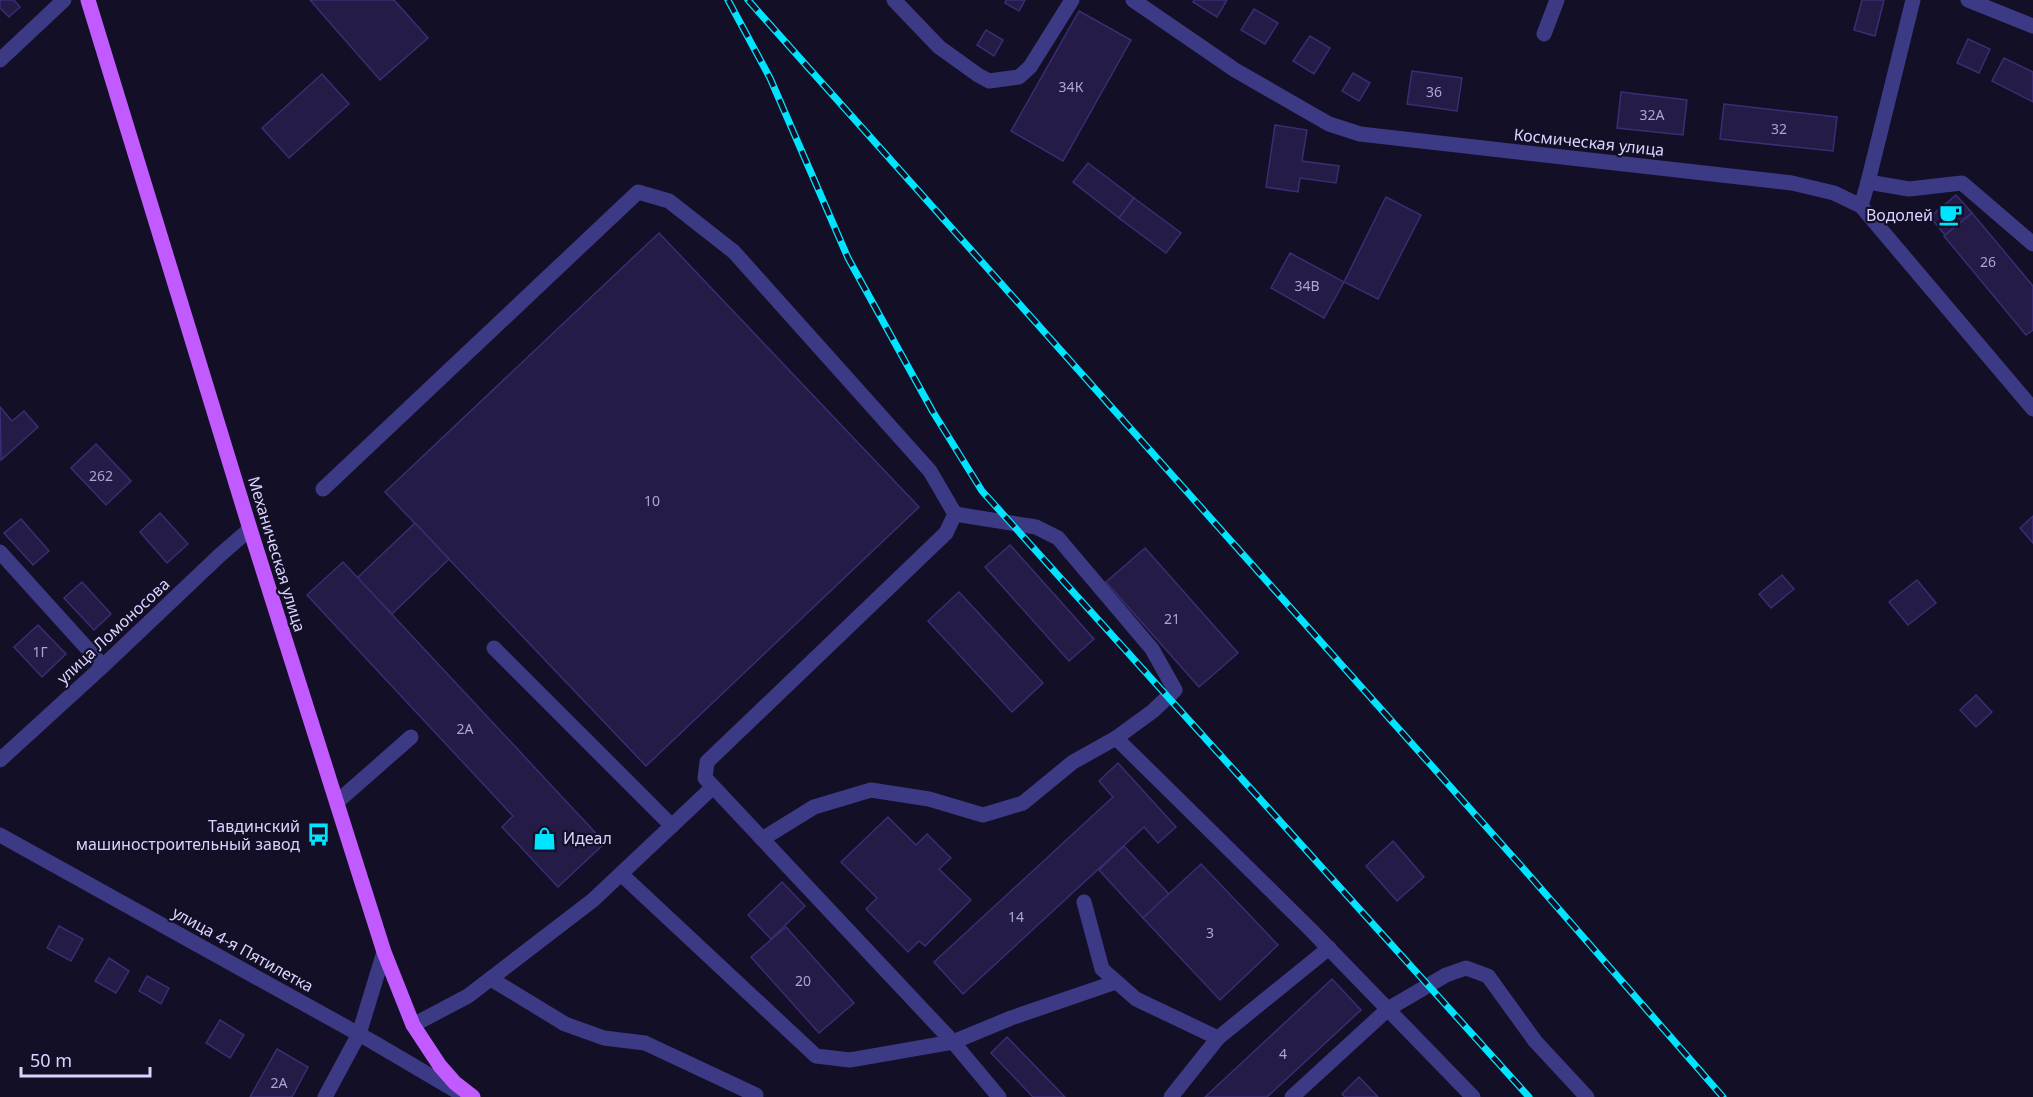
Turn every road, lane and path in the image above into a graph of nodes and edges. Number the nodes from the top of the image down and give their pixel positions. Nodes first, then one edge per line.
1 (64, 0) edge
2 (88, 0) edge
3 (894, 0) edge
4 (1072, 0) edge
5 (1133, 0) edge
6 (1557, 0) edge
7 (1913, 0) edge
8 (1968, 0) edge
9 (2033, 26) edge
10 (1544, 34) dead end
11 (0, 60) edge
12 (1868, 182) junction
13 (1861, 206) junction
14 (2033, 244) edge
15 (2033, 409) edge
16 (323, 489) dead end
17 (955, 514) junction
18 (250, 529) junction
19 (0, 552) edge
20 (494, 648) dead end
21 (104, 666) junction
22 (411, 737) dead end
23 (1116, 738) junction
24 (0, 760) edge
25 (713, 787) junction
26 (337, 802) junction
27 (672, 826) junction
28 (0, 835) edge
29 (762, 839) junction
30 (621, 874) junction
31 (1084, 902) dead end
32 (1329, 948) junction
33 (384, 952) junction
34 (491, 979) junction
35 (1116, 982) junction
36 (1388, 1009) junction
37 (413, 1025) junction
38 (359, 1034) junction
39 (1218, 1038) junction
40 (953, 1042) junction
41 (756, 1095) dead end
42 (1582, 1095) edge
43 (325, 1097) edge
44 (467, 1097) edge
45 (473, 1097) edge
46 (999, 1097) edge
47 (1171, 1097) edge
48 (1292, 1097) edge
49 (1473, 1097) edge

1 - 11 street
2 - 18 main road, Механическая улица
3 - 4 street
5 - 13 street, Космическая улица
6 - 10 street
7 - 12 street
8 - 9 street
12 - 13 street
12 - 14 street
13 - 15 street
16 - 17 street
17 - 23 street
17 - 25 street
18 - 21 street, улица Ломоносова
18 - 26 main road, Механическая улица
19 - 21 street
20 - 27 street
21 - 24 street, улица Ломоносова
22 - 26 street
23 - 29 street
23 - 32 street
25 - 27 street
25 - 29 street
26 - 33 main road, Механическая улица
27 - 30 street
28 - 38 street, улица 4-я Пятилетка
29 - 40 street
30 - 34 street
30 - 40 street
31 - 35 street
32 - 36 street
32 - 39 street
33 - 37 main road, Механическая улица
33 - 38 street
34 - 37 street
34 - 41 street
35 - 39 street
35 - 40 street
36 - 42 street
36 - 48 street
36 - 49 street
37 - 45 main road, Механическая улица
38 - 43 street
38 - 44 street, улица 4-я Пятилетка
39 - 47 street
40 - 46 street

